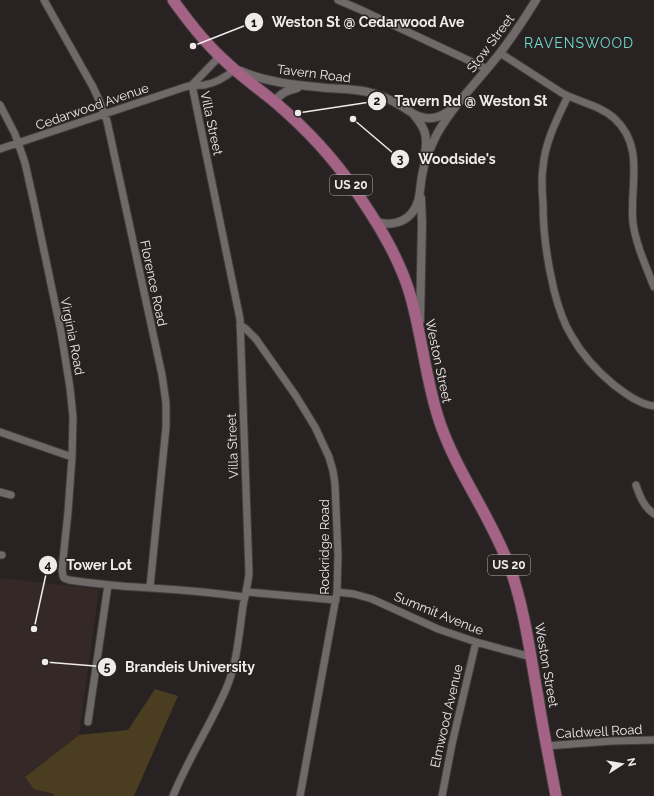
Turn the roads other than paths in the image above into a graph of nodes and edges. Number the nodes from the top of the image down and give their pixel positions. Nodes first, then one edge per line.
1 (44, 0) edge
2 (173, 0) edge
3 (338, 0) edge
4 (536, 0) edge
5 (500, 53) junction
6 (220, 56) junction
7 (235, 69) junction
8 (487, 69) junction
9 (192, 85) junction
10 (308, 86) junction
11 (568, 96) junction
12 (274, 102) junction
13 (0, 105) edge
14 (454, 108) junction
15 (105, 114) junction
16 (413, 114) junction
17 (18, 143) junction
18 (0, 149) edge
19 (422, 172) junction
20 (420, 189) junction
21 (375, 221) junction
22 (654, 265) edge
23 (647, 268) junction
24 (654, 287) edge
25 (240, 325) junction
26 (422, 348) junction
27 (654, 406) edge
28 (0, 432) edge
29 (72, 457) junction
30 (636, 486) dead end
31 (0, 492) edge
32 (11, 495) dead end
33 (654, 514) edge
34 (108, 585) junction
35 (150, 587) junction
36 (337, 592) junction
37 (246, 595) junction
38 (336, 600) junction
39 (476, 642) junction
40 (531, 657) junction
41 (88, 722) dead end
42 (654, 740) edge
43 (546, 746) junction
44 (173, 796) edge
45 (300, 796) edge
46 (442, 796) edge
47 (556, 796) edge

1 - 15 street, Florence Road
2 - 6 main road, Weston Street / US 20
3 - 8 street
4 - 5 street, Stow Street
5 - 8 street, Stow Street
5 - 11 street
6 - 7 main road, Weston Street / US 20
6 - 9 street, Cedarwood Avenue
7 - 9 street, Cedarwood Avenue
7 - 10 street, Tavern Road
7 - 12 main road, Weston Street / US 20
8 - 14 street, Stow Street
9 - 15 street, Cedarwood Avenue
9 - 25 street, Villa Street
10 - 12 street
10 - 16 street, Tavern Road
11 - 23 street
11 - 27 street
12 - 21 main road, Weston Street / US 20
13 - 17 street, Virginia Road
14 - 16 street, Tavern Road
14 - 19 street, Stow Street
15 - 17 street, Cedarwood Avenue
15 - 35 street, Florence Road
16 - 19 street
17 - 18 street, Cedarwood Avenue
17 - 29 street, Virginia Road
19 - 20 street, Stow Street
20 - 21 street, Stow Street
20 - 26 street
21 - 26 main road, Weston Street / US 20
22 - 23 street
23 - 24 street
25 - 36 street, Rockridge Road
25 - 37 street, Villa Street
26 - 40 main road, Weston Street / US 20
28 - 29 street
29 - 34 street, Virginia Road
30 - 33 street
31 - 32 street
34 - 35 street
34 - 41 street
35 - 37 street
36 - 38 street, Rockridge Road
36 - 39 street, Summit Avenue
37 - 38 street
37 - 44 street, Villa Street
38 - 45 street, Rockridge Road
39 - 40 street, Summit Avenue
39 - 46 street, Elmwood Avenue
40 - 43 main road, Weston Street / US 20
42 - 43 street, Caldwell Road
43 - 47 main road, Weston Street / US 20

